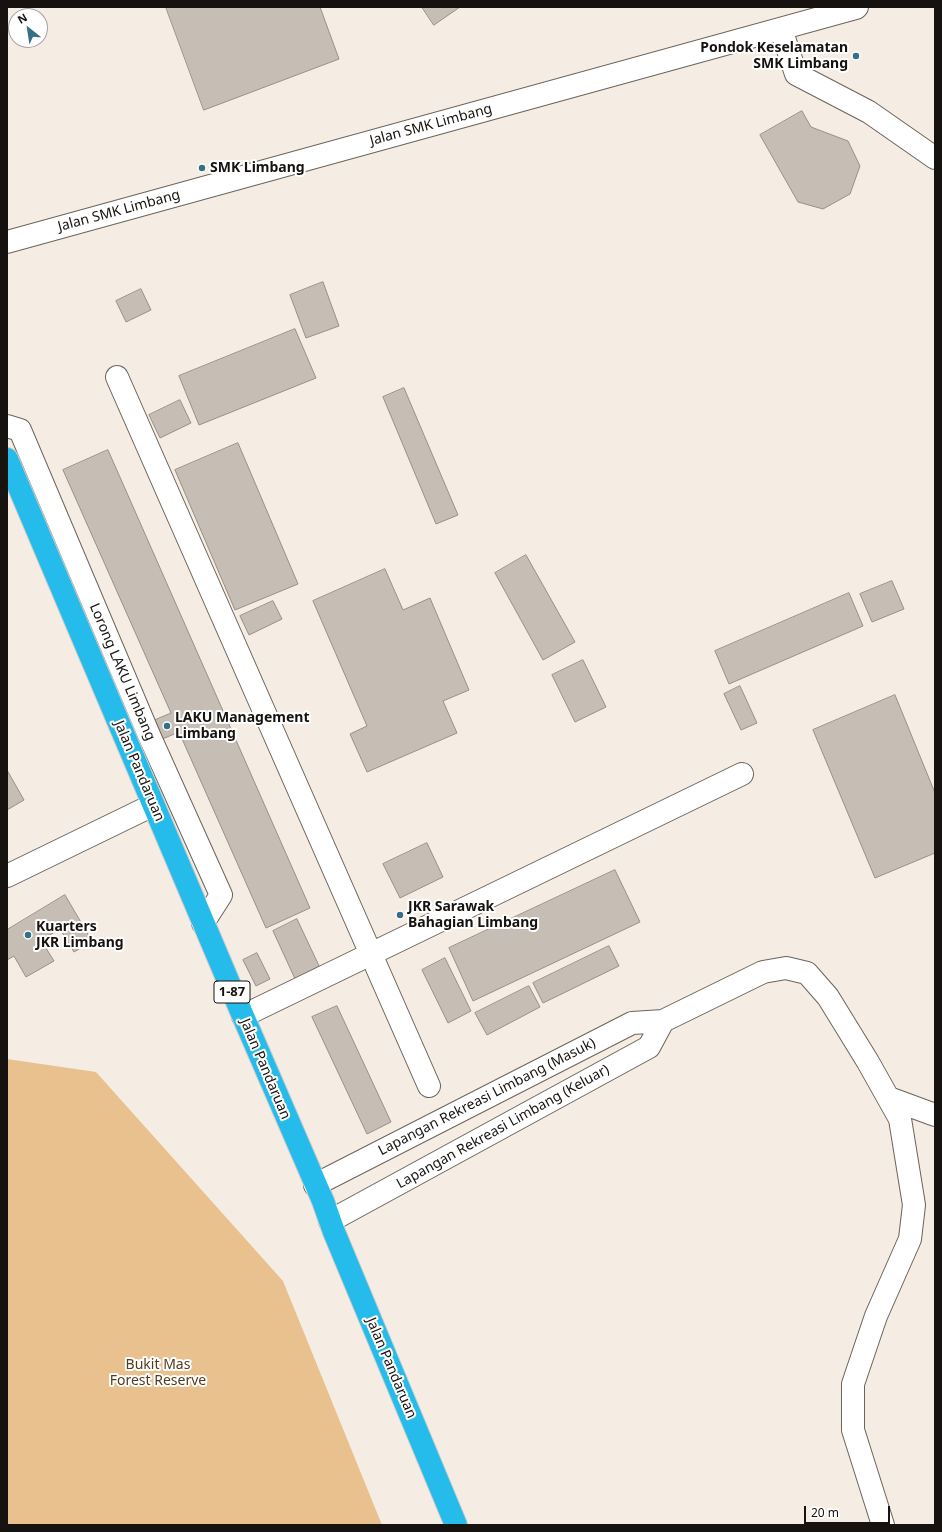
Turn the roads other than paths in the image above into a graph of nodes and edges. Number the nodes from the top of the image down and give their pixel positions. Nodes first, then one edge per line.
1 (856, 8) edge
2 (781, 29) junction
3 (935, 158) edge
4 (7, 242) edge
5 (117, 377) dead end
6 (7, 426) edge
7 (7, 459) edge
8 (742, 774) dead end
9 (153, 805) junction
10 (7, 876) edge
11 (203, 923) junction
12 (371, 954) junction
13 (242, 1016) junction
14 (663, 1021) junction
15 (429, 1086) dead end
16 (888, 1098) junction
17 (935, 1115) edge
18 (315, 1185) junction
19 (330, 1221) junction
20 (456, 1525) edge
21 (883, 1525) edge

1 - 2 street, Jalan SMK Limbang
2 - 3 street
2 - 4 street, Jalan SMK Limbang
5 - 12 street
6 - 11 street, Lorong LAKU Limbang
7 - 9 highway, Jalan Pandaruan / 1-87
8 - 12 street
9 - 10 street
9 - 11 highway, Jalan Pandaruan / 1-87
11 - 13 highway, Jalan Pandaruan / 1-87
12 - 13 street
12 - 15 street
13 - 18 highway, Jalan Pandaruan / 1-87
14 - 16 street
14 - 18 street, Lapangan Rekreasi Limbang (Masuk)
14 - 19 street, Lapangan Rekreasi Limbang (Keluar)
16 - 17 street
16 - 21 street
18 - 19 highway, Jalan Pandaruan / 1-87
19 - 20 highway, Jalan Pandaruan / 1-87

